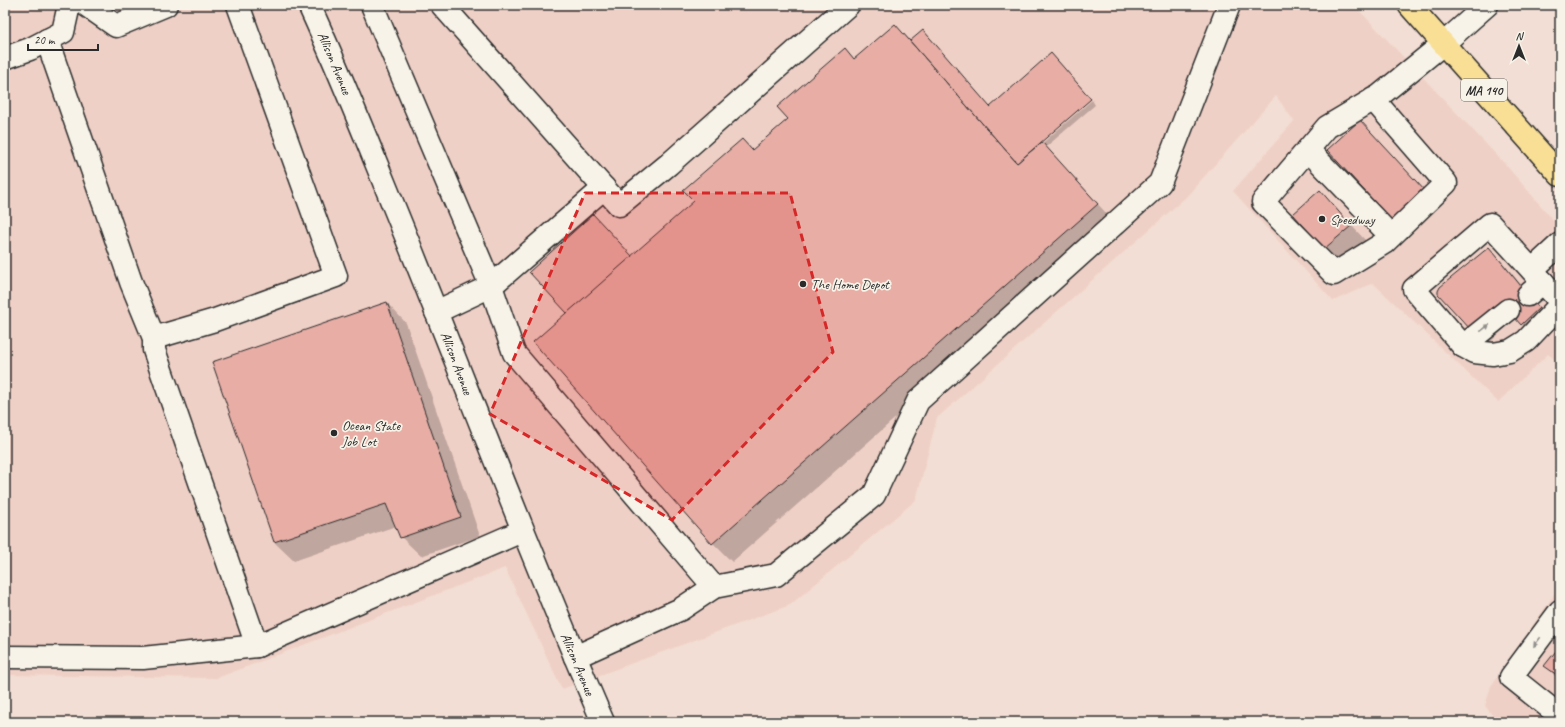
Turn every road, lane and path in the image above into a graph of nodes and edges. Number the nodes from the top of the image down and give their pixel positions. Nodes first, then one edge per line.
1 (69, 5) edge
2 (86, 5) edge
3 (166, 5) edge
4 (238, 5) edge
5 (310, 5) edge
6 (372, 5) edge
7 (442, 5) edge
8 (848, 5) edge
9 (1228, 5) edge
10 (1409, 5) edge
11 (1487, 5) edge
12 (47, 40) junction
13 (1443, 44) junction
14 (5, 58) edge
15 (1373, 99) junction
16 (1308, 150) junction
17 (1560, 176) edge
18 (604, 188) junction
19 (1391, 236) junction
20 (1560, 244) edge
21 (1534, 282) junction
22 (491, 286) junction
23 (1560, 301) edge
24 (1560, 305) edge
25 (1508, 310) dead end
26 (436, 312) junction
27 (154, 338) junction
28 (1463, 346) junction
29 (522, 531) junction
30 (714, 586) junction
31 (1560, 611) edge
32 (257, 646) junction
33 (5, 657) edge
34 (575, 657) junction
35 (1560, 716) edge
36 (603, 722) edge

1 - 12 street
2 - 3 street
4 - 27 street
5 - 26 street, Allison Avenue
6 - 22 street
7 - 18 street
8 - 18 street
9 - 30 street
10 - 13 main road, MA 140
11 - 13 street
12 - 14 street
12 - 27 street
13 - 15 street
13 - 17 main road, MA 140
15 - 16 street
15 - 19 street
16 - 19 street
16 - 19 street
18 - 22 street
20 - 21 street
21 - 23 street
21 - 28 street
22 - 26 street
22 - 30 street
24 - 28 street
28 -> 25 street
26 - 29 street, Allison Avenue
27 - 32 street
29 - 32 street
29 - 34 street, Allison Avenue
30 - 34 street
31 -> 35 street
32 - 33 street
34 - 36 street, Allison Avenue

